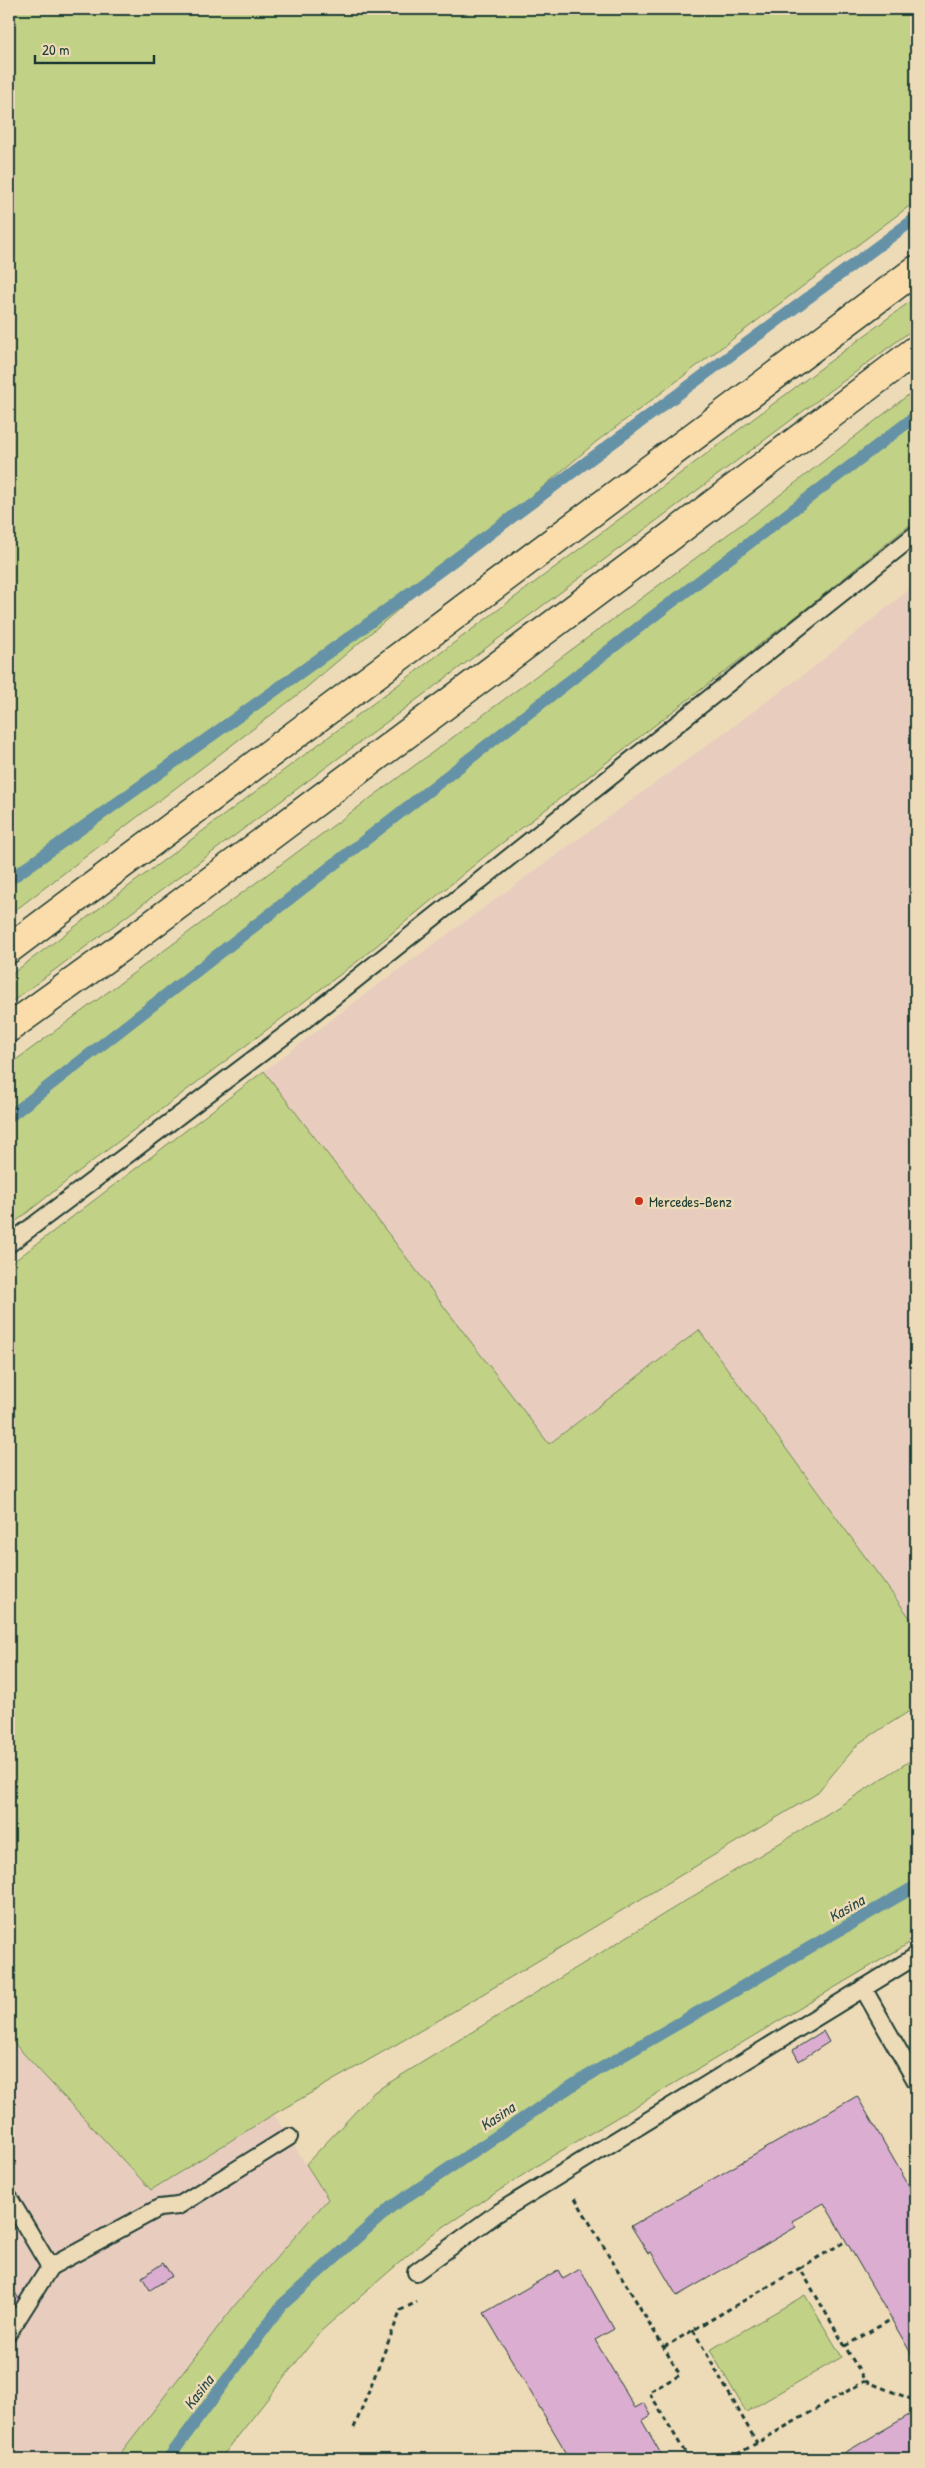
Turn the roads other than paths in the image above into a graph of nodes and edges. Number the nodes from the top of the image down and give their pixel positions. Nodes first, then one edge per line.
1 (916, 270) edge
2 (916, 350) edge
3 (916, 534) edge
4 (9, 949) edge
5 (9, 1028) edge
6 (9, 1244) edge
7 (916, 1956) edge
8 (863, 1988) junction
9 (916, 2081) edge
10 (289, 2137) dead end
11 (9, 2198) edge
12 (50, 2267) junction
13 (416, 2272) dead end
14 (9, 2332) edge

1 - 4 highway
2 - 5 highway
3 - 6 lane
7 - 8 lane
8 - 9 lane
8 - 13 lane
10 - 12 lane
11 - 12 lane
12 - 14 lane

